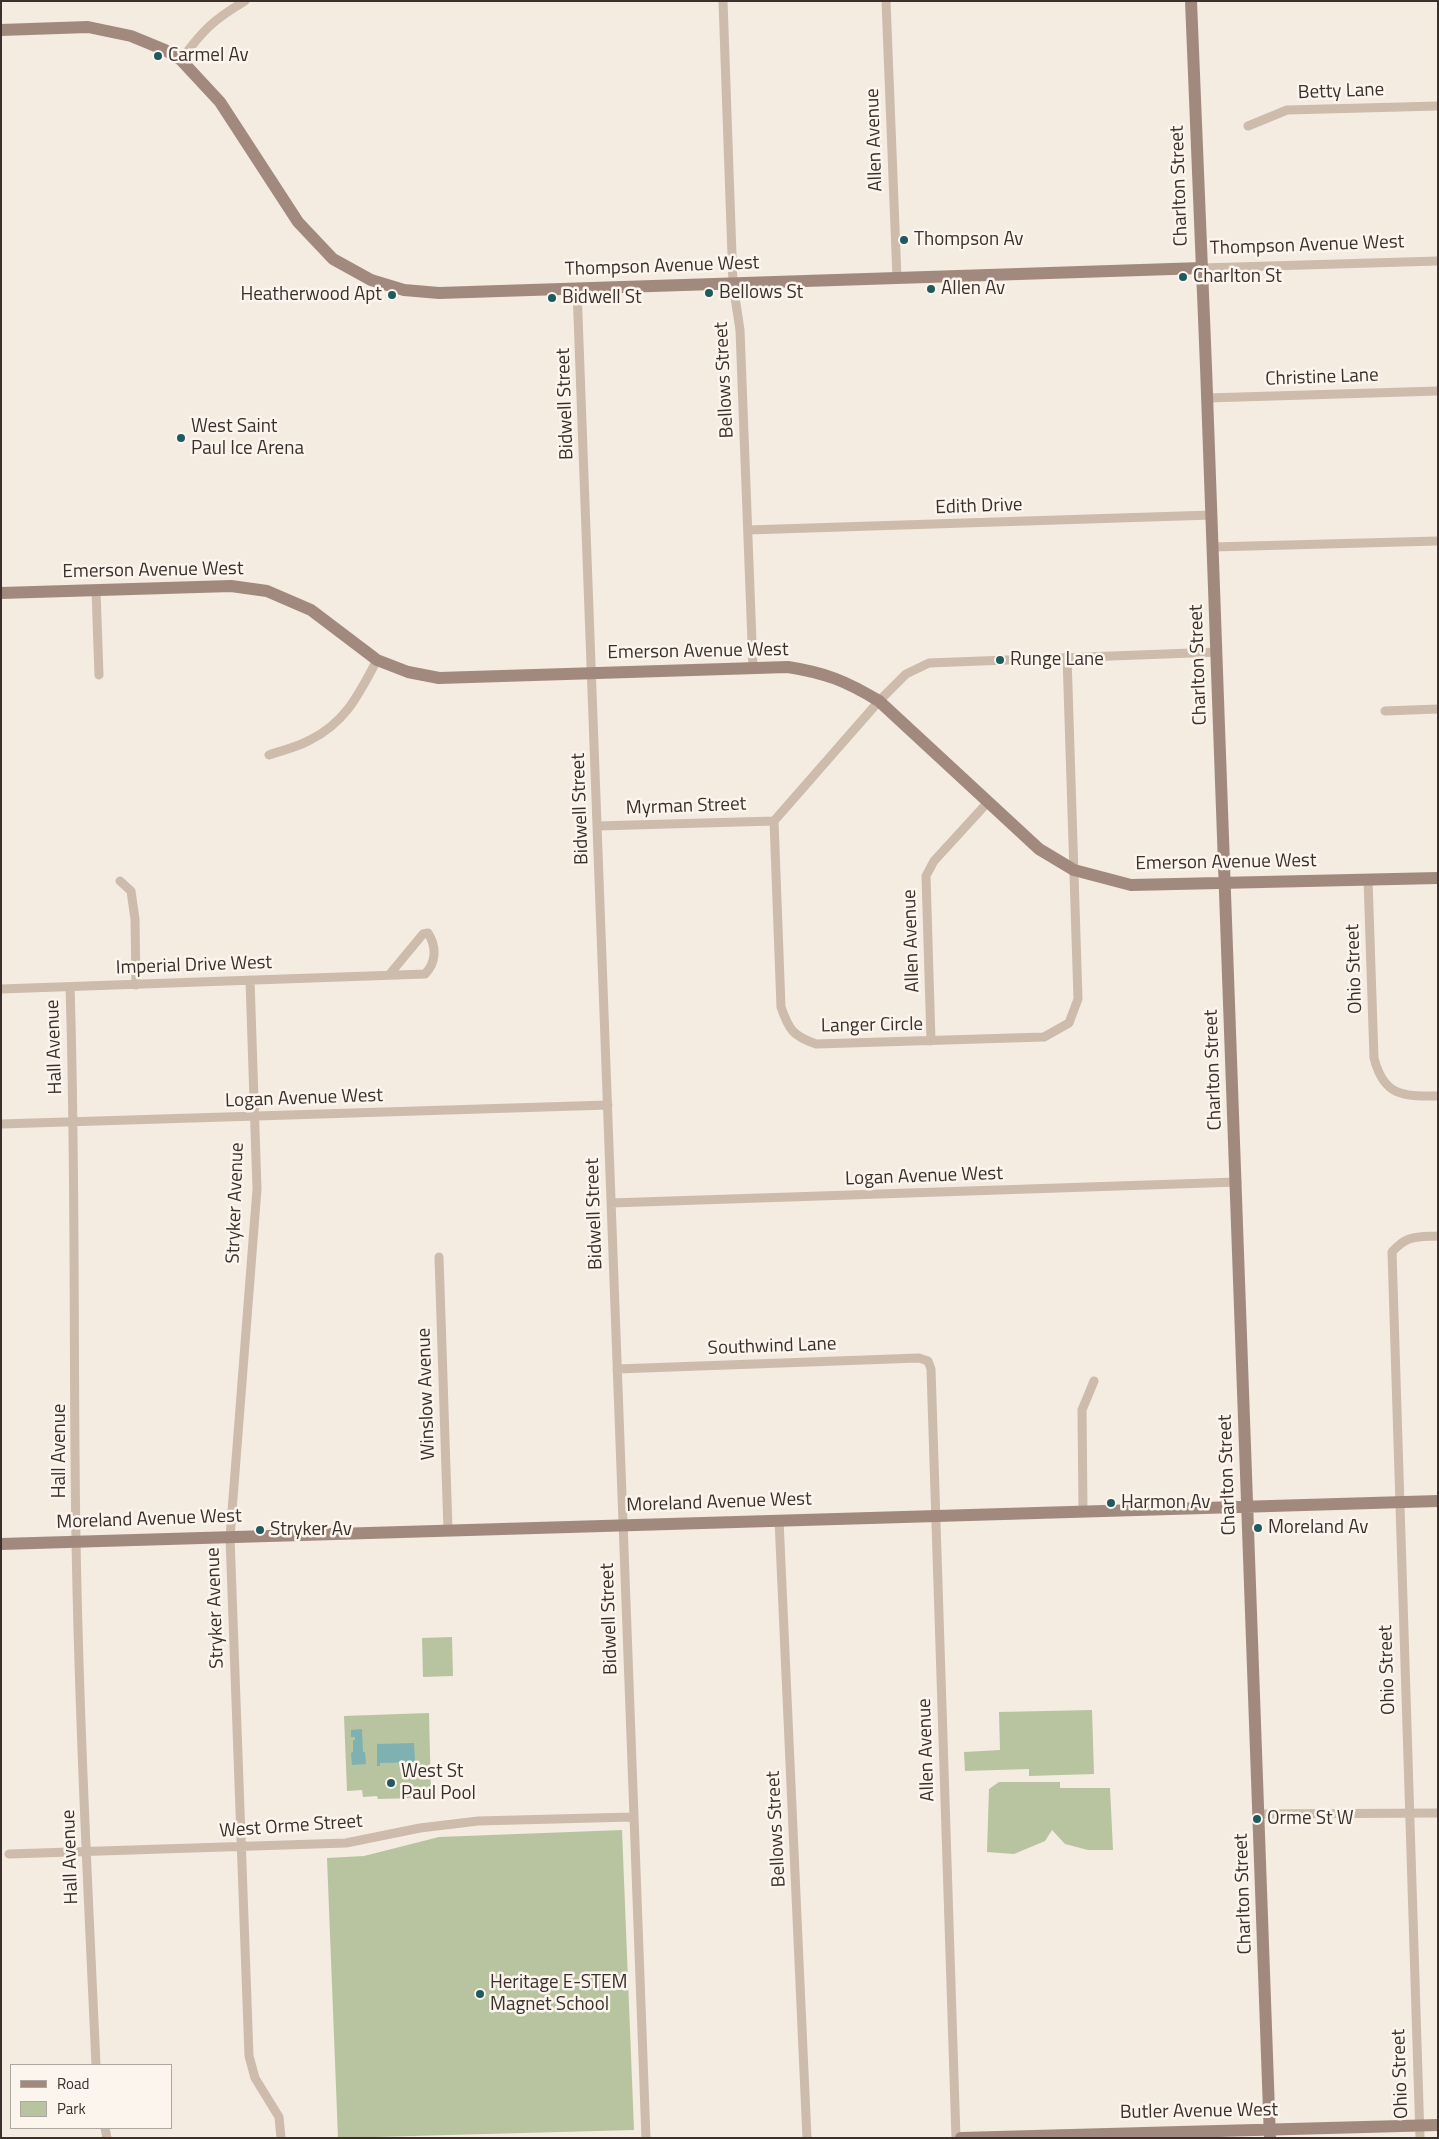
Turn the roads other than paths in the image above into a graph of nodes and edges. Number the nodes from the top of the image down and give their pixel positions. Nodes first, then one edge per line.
1 (245, 1) edge
2 (722, 1) edge
3 (886, 1) edge
4 (1191, 1) edge
5 (1, 30) edge
6 (181, 60) junction
7 (1438, 106) edge
8 (1248, 126) dead end
9 (1438, 261) edge
10 (1202, 268) junction
11 (897, 278) junction
12 (734, 284) junction
13 (578, 289) junction
14 (1438, 391) edge
15 (1207, 398) junction
16 (1212, 515) junction
17 (748, 530) junction
18 (1438, 542) edge
19 (1213, 547) junction
20 (96, 590) junction
21 (1, 593) edge
22 (1217, 652) junction
23 (1067, 656) junction
24 (377, 660) junction
25 (753, 668) junction
26 (593, 674) junction
27 (99, 675) dead end
28 (879, 701) junction
29 (1438, 709) edge
30 (1384, 711) dead end
31 (270, 755) dead end
32 (988, 802) junction
33 (774, 821) junction
34 (598, 826) junction
35 (1074, 870) junction
36 (1438, 878) edge
37 (1368, 879) junction
38 (120, 881) dead end
39 (1226, 882) junction
40 (388, 975) junction
41 (250, 980) junction
42 (136, 985) junction
43 (70, 987) junction
44 (1, 990) edge
45 (931, 1041) junction
46 (1438, 1096) edge
47 (608, 1105) junction
48 (254, 1116) junction
49 (74, 1121) junction
50 (1, 1124) edge
51 (1237, 1182) junction
52 (611, 1204) junction
53 (1438, 1236) edge
54 (439, 1257) dead end
55 (928, 1361) joint
56 (617, 1369) junction
57 (1094, 1381) dead end
58 (1438, 1501) edge
59 (1398, 1502) junction
60 (1248, 1506) junction
61 (1083, 1510) junction
62 (936, 1515) junction
63 (779, 1520) junction
64 (623, 1525) junction
65 (448, 1530) junction
66 (230, 1536) junction
67 (76, 1541) junction
68 (1, 1544) edge
69 (1438, 1813) edge
70 (1260, 1814) junction
71 (1409, 1814) junction
72 (633, 1817) junction
73 (242, 1847) junction
74 (87, 1852) junction
75 (9, 1854) dead end
76 (96, 2064) edge
77 (1438, 2125) edge
78 (1420, 2132) edge
79 (1269, 2134) edge
80 (1124, 2135) edge
81 (979, 2137) edge
82 (281, 2138) edge
83 (646, 2138) edge
84 (807, 2138) edge
85 (956, 2138) edge
86 (961, 2138) edge

1 - 6 street
2 - 12 street, Bellows Street
3 - 11 street, Allen Avenue
4 - 10 street, Charlton Street
5 - 6 street, Thompson Avenue West
6 - 13 street, Thompson Avenue West
7 - 8 street, Betty Lane
9 - 10 street, Thompson Avenue West
10 - 11 street, Thompson Avenue West
10 - 15 street, Charlton Street
11 - 12 street, Thompson Avenue West
12 - 13 street, Thompson Avenue West
12 - 17 street, Bellows Street
13 - 26 street, Bidwell Street
14 - 15 street, Christine Lane
15 - 16 street, Charlton Street
16 - 17 street, Edith Drive
16 - 19 street, Charlton Street
17 - 25 street, Bellows Street
18 - 19 street
19 - 22 street, Charlton Street
20 - 21 street, Emerson Avenue West
20 - 24 street, Emerson Avenue West
20 - 27 street
22 - 23 street
22 - 39 street, Charlton Street
23 - 28 street
23 - 35 street, Langer Circle
24 - 26 street, Emerson Avenue West
24 - 31 street
25 - 26 street, Emerson Avenue West
25 - 28 street, Emerson Avenue West
26 - 34 street, Bidwell Street
28 - 32 street, Emerson Avenue West
28 - 33 street
29 - 30 street
32 - 35 street, Emerson Avenue West
32 - 45 street, Allen Avenue
33 - 34 street, Myrman Street
33 - 45 street, Langer Circle
34 - 47 street, Bidwell Street
35 - 39 street, Emerson Avenue West
35 - 45 street, Langer Circle
36 - 37 street, Emerson Avenue West
37 - 39 street, Emerson Avenue West
37 - 46 street, Ohio Street
38 - 42 street
39 - 51 street, Charlton Street
40 - 40 street, Imperial Drive West
40 - 41 street, Imperial Drive West
41 - 42 street, Imperial Drive West
41 - 48 street, Stryker Avenue
42 - 43 street, Imperial Drive West
43 - 44 street, Imperial Drive West
43 - 49 street, Hall Avenue
47 - 48 street, Logan Avenue West
47 - 52 street, Bidwell Street
48 - 49 street, Logan Avenue West
48 - 66 street, Stryker Avenue
49 - 50 street, Logan Avenue West
49 - 67 street, Hall Avenue
51 - 52 street, Logan Avenue West
51 - 60 street, Charlton Street
52 - 56 street, Bidwell Street
53 - 59 street, Ohio Street
54 - 65 street, Winslow Avenue
55 - 56 street, Southwind Lane
55 - 62 street, Allen Avenue
56 - 64 street, Bidwell Street
57 - 61 street
58 - 59 street, Moreland Avenue West
59 - 60 street, Moreland Avenue West
59 - 71 street, Ohio Street
60 - 61 street, Moreland Avenue West
60 - 70 street, Charlton Street
61 - 62 street, Moreland Avenue West
62 - 63 street, Moreland Avenue West
62 - 85 street, Allen Avenue
63 - 64 street, Moreland Avenue West
63 - 84 street, Bellows Street
64 - 65 street, Moreland Avenue West
64 - 72 street, Bidwell Street
65 - 66 street, Moreland Avenue West
66 - 67 street, Moreland Avenue West
66 - 73 street, Stryker Avenue
67 - 68 street, Moreland Avenue West
67 - 74 street, Hall Avenue
69 - 71 street
70 - 71 street
70 - 79 street, Charlton Street
71 - 78 street, Ohio Street
72 - 73 street, West Orme Street
72 - 83 street, Bidwell Street
73 - 74 street, West Orme Street
73 - 82 street, Stryker Avenue
74 - 75 street, West Orme Street
74 - 76 street, Hall Avenue
77 - 78 street, Butler Avenue West
78 - 79 street, Butler Avenue West
79 - 80 street, Butler Avenue West
80 - 81 street, Butler Avenue West
81 - 86 street, Butler Avenue West

